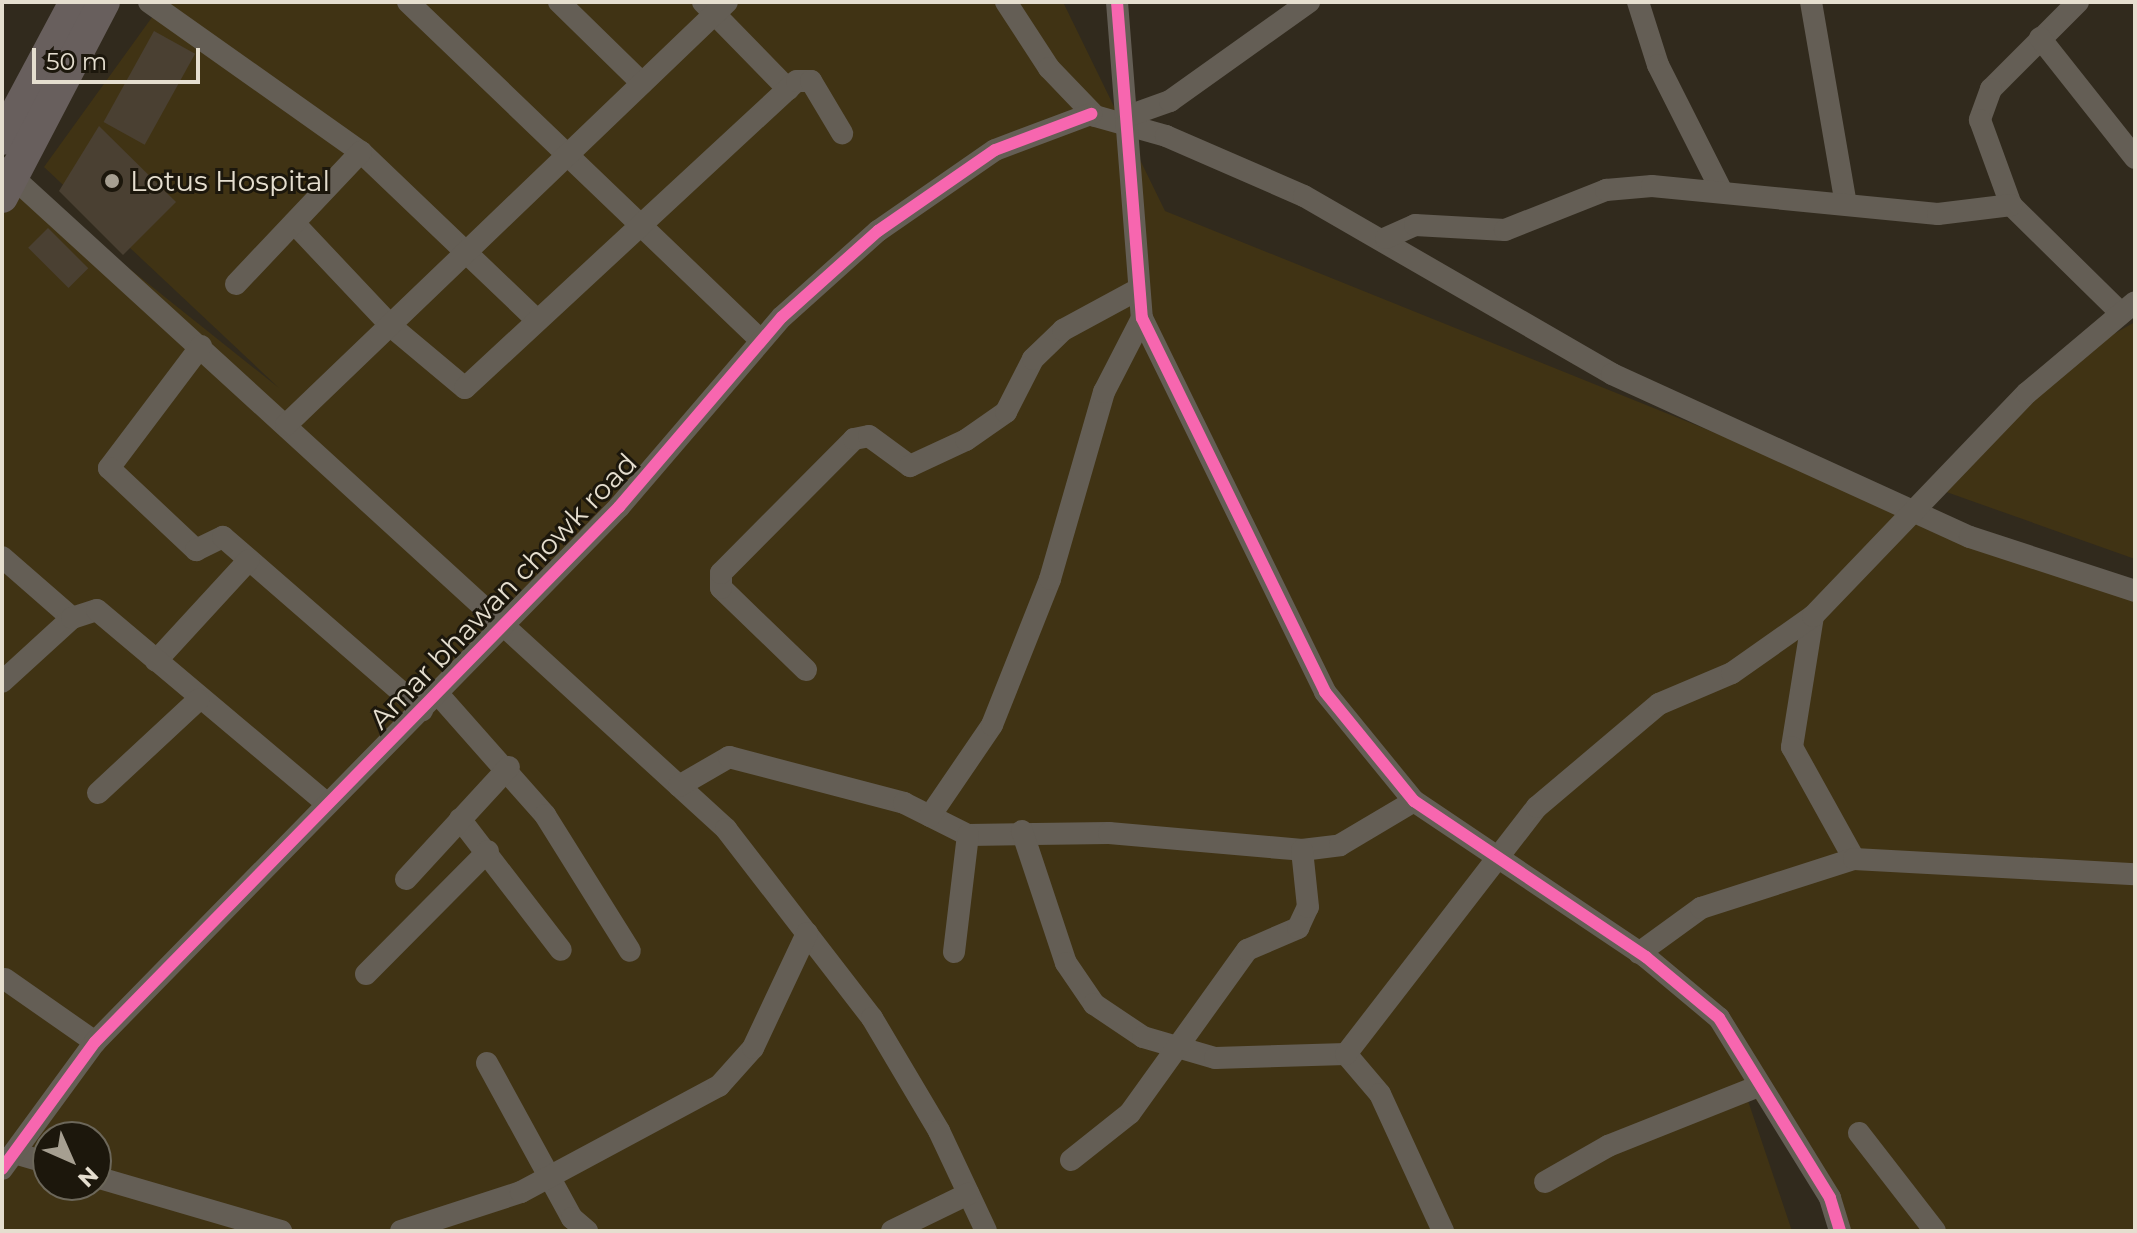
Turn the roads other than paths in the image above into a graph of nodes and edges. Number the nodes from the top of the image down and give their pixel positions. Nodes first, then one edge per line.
1 (75, 2) edge
2 (104, 2) edge
3 (149, 2) edge
4 (408, 2) edge
5 (559, 2) edge
6 (1006, 2) edge
7 (1117, 2) edge
8 (1309, 2) edge
9 (1638, 2) edge
10 (1811, 2) edge
11 (2078, 2) edge
12 (715, 6) edge
13 (2040, 38) junction
14 (642, 83) junction
15 (788, 89) junction
16 (1091, 114) junction
17 (1128, 119) junction
18 (842, 133) dead end
19 (2, 139) edge
20 (361, 152) junction
21 (570, 155) junction
22 (2135, 158) edge
23 (5, 180) edge
24 (1720, 188) junction
25 (1846, 204) junction
26 (2011, 205) junction
27 (294, 223) junction
28 (642, 227) junction
29 (1386, 238) junction
30 (468, 254) junction
31 (236, 284) dead end
32 (1137, 290) junction
33 (2128, 307) edge
34 (1142, 318) junction
35 (536, 319) junction
36 (392, 327) junction
37 (760, 340) junction
38 (201, 346) junction
39 (286, 425) junction
40 (1911, 509) junction
41 (2, 557) edge
42 (249, 560) junction
43 (2135, 591) edge
44 (1813, 616) junction
45 (72, 618) junction
46 (503, 623) junction
47 (156, 661) junction
48 (806, 670) dead end
49 (2, 682) edge
50 (198, 700) junction
51 (430, 702) junction
52 (509, 767) junction
53 (679, 786) junction
54 (98, 793) dead end
55 (1414, 801) junction
56 (327, 804) junction
57 (930, 816) junction
58 (460, 819) junction
59 (1022, 831) junction
60 (968, 835) junction
61 (1302, 850) junction
62 (488, 851) junction
63 (1495, 853) junction
64 (1854, 859) junction
65 (2135, 874) edge
66 (406, 879) dead end
67 (807, 933) junction
68 (561, 950) dead end
69 (630, 951) dead end
70 (954, 952) dead end
71 (1639, 953) junction
72 (366, 974) dead end
73 (5, 979) dead end
74 (95, 1042) junction
75 (1176, 1050) junction
76 (1346, 1054) junction
77 (487, 1063) dead end
78 (1759, 1086) junction
79 (1859, 1133) dead end
80 (1071, 1160) dead end
81 (8, 1161) edge
82 (32, 1162) edge
83 (551, 1177) junction
84 (112, 1182) edge
85 (1545, 1182) dead end
86 (968, 1194) junction
87 (281, 1231) edge
88 (401, 1231) edge
89 (587, 1231) edge
90 (892, 1231) edge
91 (986, 1231) edge
92 (1443, 1231) edge
93 (1840, 1231) edge
94 (1935, 1231) edge

1 - 19 highway
2 - 23 highway
3 - 20 street
4 - 21 street
5 - 14 street
6 - 16 street
7 - 17 street
8 - 17 street
9 - 24 street
10 - 25 street
11 - 13 street
12 - 14 street
12 - 15 street
13 - 22 street
13 - 26 street
14 - 21 street
15 - 18 street
15 - 28 street
16 - 17 street
16 - 37 street, Amar bhawan chowk road
17 - 29 street
17 - 32 street
20 - 27 street
20 - 30 street
21 - 28 street
21 - 30 street
23 - 38 street
24 - 25 street
24 - 29 street
25 - 26 street
26 - 33 street
27 - 31 street
27 - 36 street
28 - 35 street
28 - 37 street
29 - 40 street
30 - 35 street
30 - 36 street
32 - 34 street
32 - 48 street
33 - 40 street
34 - 55 street
34 - 57 street
35 - 36 street
36 - 39 street
37 - 46 street, Amar bhawan chowk road
38 - 39 street
38 - 42 street
39 - 46 street
40 - 43 street
40 - 44 street
41 - 45 street
42 - 47 street
42 - 51 street
44 - 63 street
44 - 64 street
45 - 47 street
45 - 49 street
46 - 51 street, Amar bhawan chowk road
46 - 53 street
47 - 50 street
50 - 54 street
50 - 56 street
51 - 52 street
51 - 56 street, Amar bhawan chowk road
52 - 58 street
52 - 69 street
53 - 57 street
53 - 67 street
55 - 61 street
55 - 63 street
56 - 74 street, Amar bhawan chowk road
57 - 60 street
58 - 62 street
58 - 66 street
59 - 60 street
59 - 61 street
59 - 75 street
60 - 70 street
61 - 75 street
62 - 68 street
62 - 72 street
63 - 71 street
63 - 76 street
64 - 65 street
64 - 71 street
67 - 83 street
67 - 86 street
71 - 78 street
73 - 74 street
74 - 81 street, Amar bhawan chowk road
75 - 76 street
75 - 80 street
76 - 92 street
77 - 83 street
78 - 85 street
78 - 93 street
79 - 94 street
81 - 82 street
83 - 88 street
83 - 89 street
84 - 87 street
86 - 90 street
86 - 91 street

